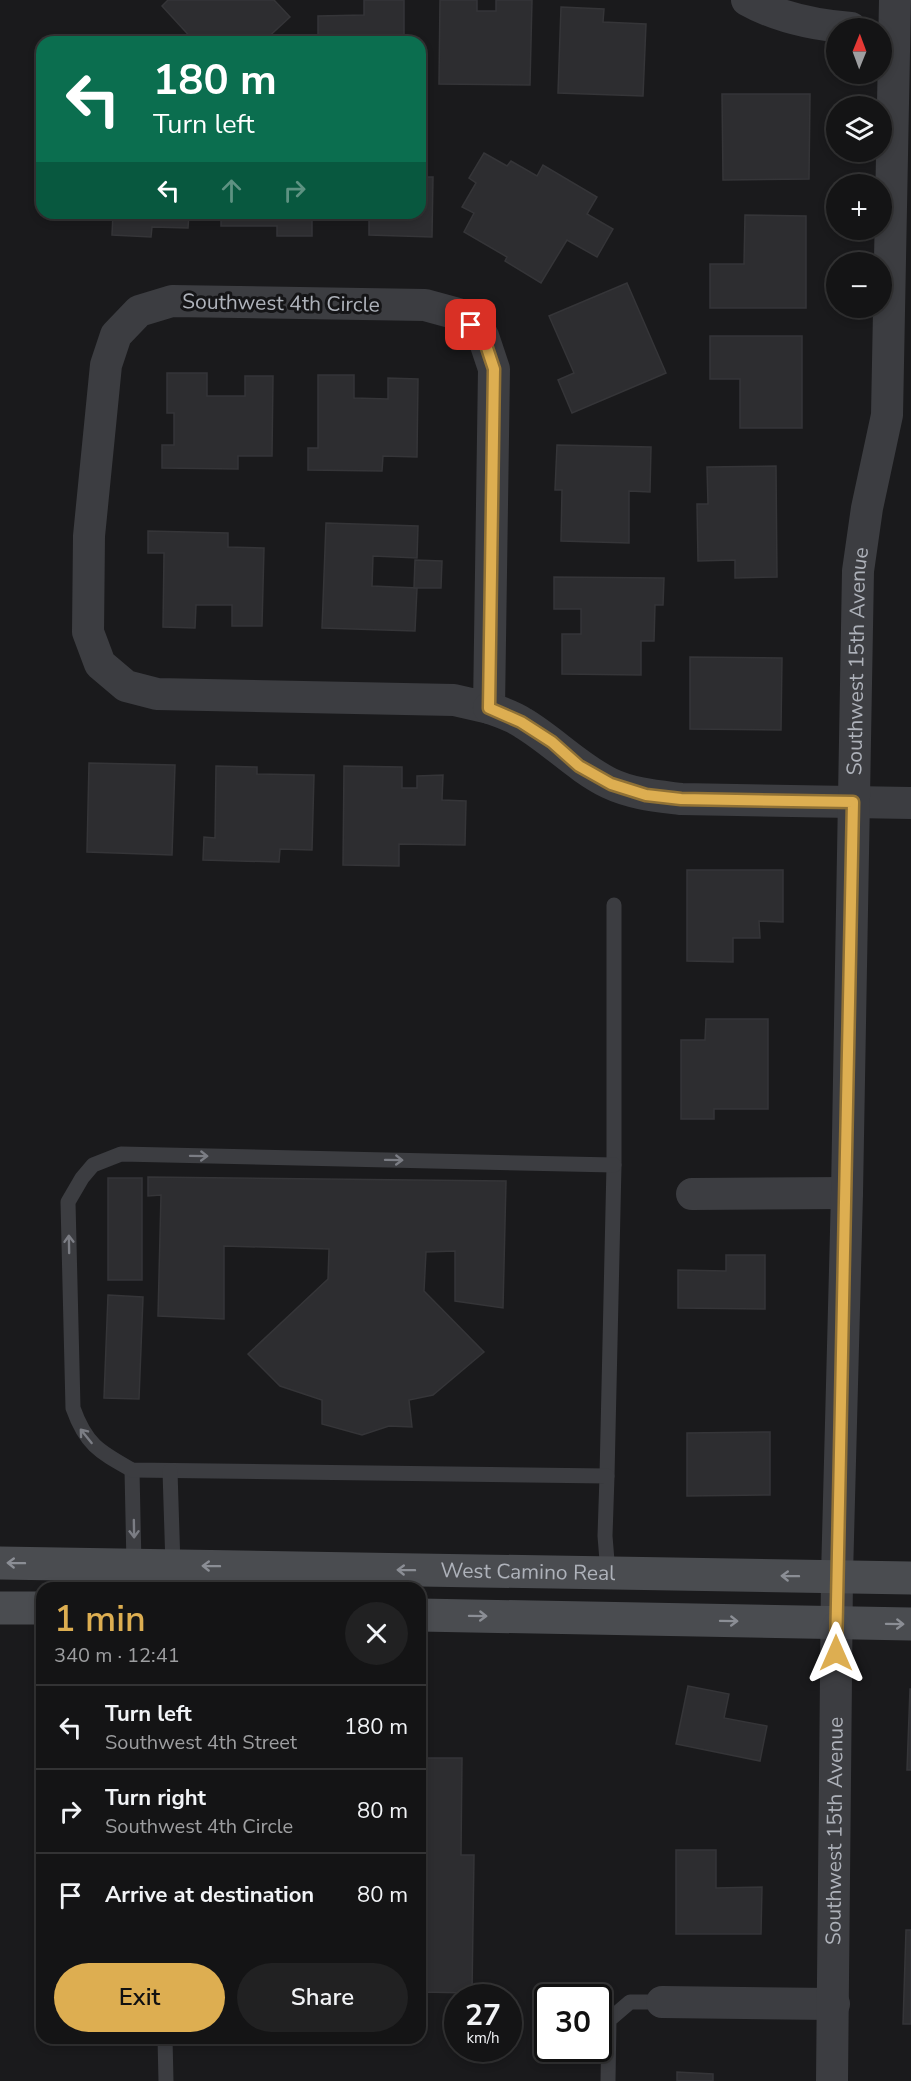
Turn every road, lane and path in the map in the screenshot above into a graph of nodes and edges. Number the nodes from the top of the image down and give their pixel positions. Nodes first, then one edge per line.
1 (747, 0) edge
2 (895, 22) edge
3 (826, 26) edge
4 (899, 416) edge
5 (489, 708) junction
6 (853, 802) junction
7 (911, 803) edge
8 (614, 905) dead end
9 (614, 1165) junction
10 (847, 1192) junction
11 (692, 1194) dead end
12 (132, 1470) junction
13 (170, 1471) junction
14 (607, 1476) junction
15 (0, 1563) edge
16 (608, 1573) junction
17 (837, 1576) junction
18 (141, 1577) edge
19 (169, 1577) edge
20 (911, 1578) edge
21 (0, 1608) edge
22 (36, 1608) edge
23 (426, 1615) edge
24 (836, 1623) junction
25 (911, 1624) edge
26 (662, 2002) joint
27 (834, 2004) junction
28 (165, 2044) edge
29 (166, 2081) edge
30 (608, 2081) edge
31 (832, 2081) edge

1 - 3 street
2 - 4 street, Southwest 15th Avenue
4 - 6 street, Southwest 15th Avenue
5 - 5 street, Southwest 4th Circle
5 - 6 street, Southwest 4th Circle
6 - 7 street, Southwest 4th Circle
6 - 10 street, Southwest 15th Avenue
8 - 9 lane
12 -> 9 lane
9 - 14 lane
10 - 11 street
10 - 17 street, Southwest 15th Avenue
12 - 13 lane
12 -> 18 lane
13 - 14 lane
13 - 19 lane
14 - 16 lane
18 -> 15 street, West Camino Real
17 -> 16 street, West Camino Real
16 -> 19 street, West Camino Real
17 - 20 street, West Camino Real
17 - 24 street, Southwest 15th Avenue
18 - 19 street, West Camino Real
21 - 22 street
23 -> 24 street
24 -> 25 street
24 - 27 street, Southwest 15th Avenue
26 - 27 street
26 - 30 lane
27 - 31 street, Southwest 15th Avenue
28 - 29 lane

